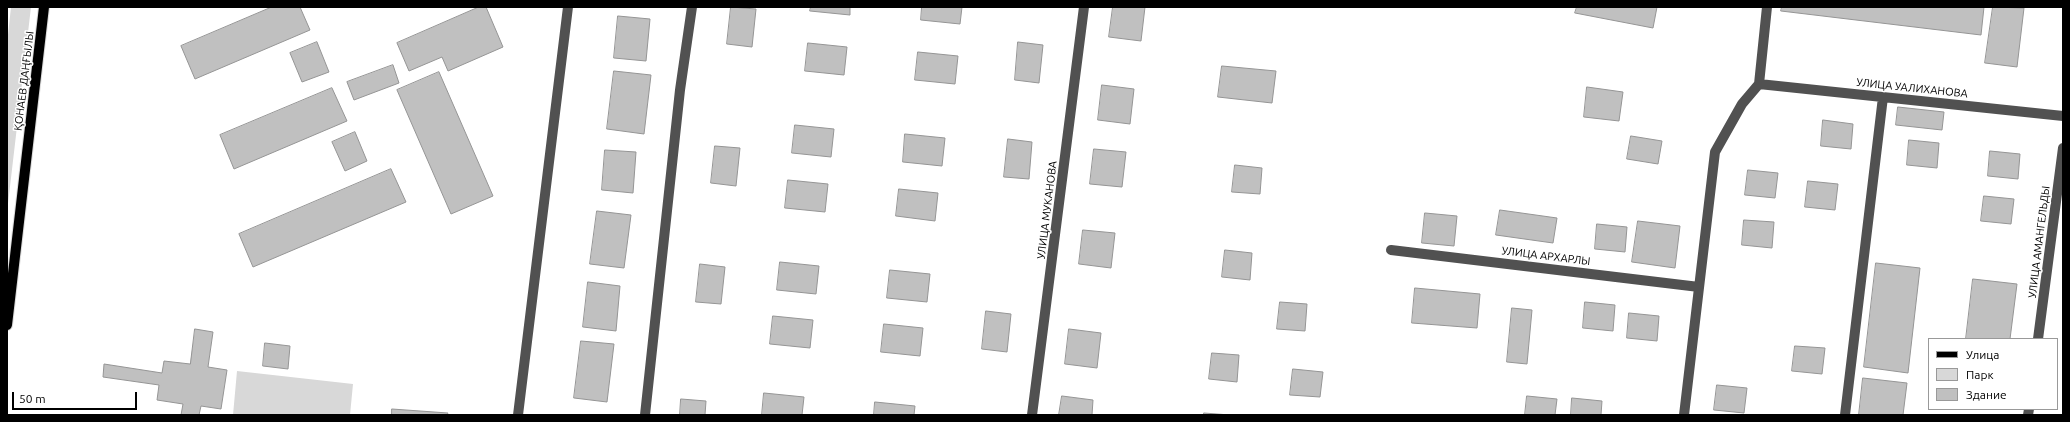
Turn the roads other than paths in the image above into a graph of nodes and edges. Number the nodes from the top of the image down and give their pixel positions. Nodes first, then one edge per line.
1 (44, 7) edge
2 (568, 7) edge
3 (692, 7) edge
4 (1084, 7) edge
5 (1767, 7) edge
6 (1759, 84) junction
7 (1883, 97) junction
8 (2063, 116) edge
9 (2063, 148) edge
10 (1391, 250) dead end
11 (1699, 287) junction
12 (7, 325) edge
13 (2038, 338) edge
14 (518, 415) edge
15 (645, 415) edge
16 (1032, 415) edge
17 (1684, 415) edge
18 (1845, 415) edge

1 - 12 main road, ҚОНАЕВ ДАҢҒЫЛЫ
2 - 14 street
3 - 15 street
4 - 16 street, УЛИЦА МУКАНОВА
5 - 6 street
6 - 7 street, УЛИЦА УАЛИХАНОВА
6 - 11 street
7 - 8 street, УЛИЦА УАЛИХАНОВА
7 - 18 street
9 - 13 street, УЛИЦА АМАНГЕЛЬДЫ
10 - 11 street, УЛИЦА АРХАРЛЫ
11 - 17 street

